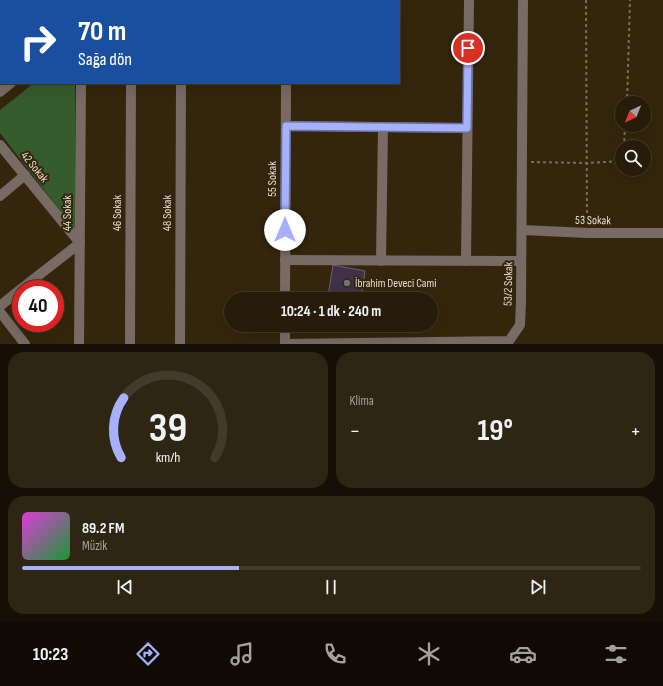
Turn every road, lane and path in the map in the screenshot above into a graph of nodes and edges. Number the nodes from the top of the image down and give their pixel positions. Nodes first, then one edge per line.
1 (469, 0) edge
2 (524, 0) edge
3 (586, 0) edge
4 (630, 0) edge
5 (10, 84) edge
6 (81, 84) edge
7 (131, 84) edge
8 (181, 84) edge
9 (286, 84) edge
10 (0, 92) edge
11 (627, 96) edge
12 (286, 126) junction
13 (383, 127) junction
14 (467, 128) junction
15 (0, 145) edge
16 (615, 161) edge
17 (522, 162) junction
18 (587, 163) junction
19 (25, 176) junction
20 (0, 196) edge
21 (522, 230) junction
22 (588, 233) junction
23 (663, 233) edge
24 (80, 243) junction
25 (285, 260) junction
26 (381, 260) junction
27 (466, 261) junction
28 (522, 261) junction
29 (33, 280) edge
30 (285, 292) edge
31 (12, 296) edge
32 (0, 306) edge
33 (0, 312) edge
34 (285, 332) edge
35 (412, 343) edge
36 (436, 343) edge
37 (25, 344) edge
38 (79, 344) edge
39 (130, 344) edge
40 (180, 344) edge
41 (285, 344) edge

1 - 14 street
2 - 17 street, 53/2 Sokak
3 - 18 path
4 - 11 path
5 - 10 street
6 - 24 street, 44 Sokak
7 - 39 street, 46 Sokak
8 - 40 street, 48 Sokak
9 - 12 street, 55 Sokak
12 - 13 street
12 - 25 street, 55 Sokak
13 - 14 street
13 - 26 street
14 - 27 street
15 - 19 street, 42 Sokak
16 - 18 path
17 - 18 path
17 - 21 street, 53/2 Sokak
18 - 22 path
19 - 20 street
19 - 24 street, 42 Sokak
21 - 22 street, 53 Sokak
21 - 28 street, 53/2 Sokak
22 - 23 street, 53 Sokak
24 - 29 street
24 - 38 street, 44 Sokak
25 - 26 street
25 - 30 street, 55 Sokak
26 - 27 street
27 - 28 street
28 - 36 street, 53/2 Sokak
31 - 32 street
33 - 37 street
34 - 41 street
35 - 36 street, 53/2 Sokak
35 - 41 street, 53/2 Sokak

